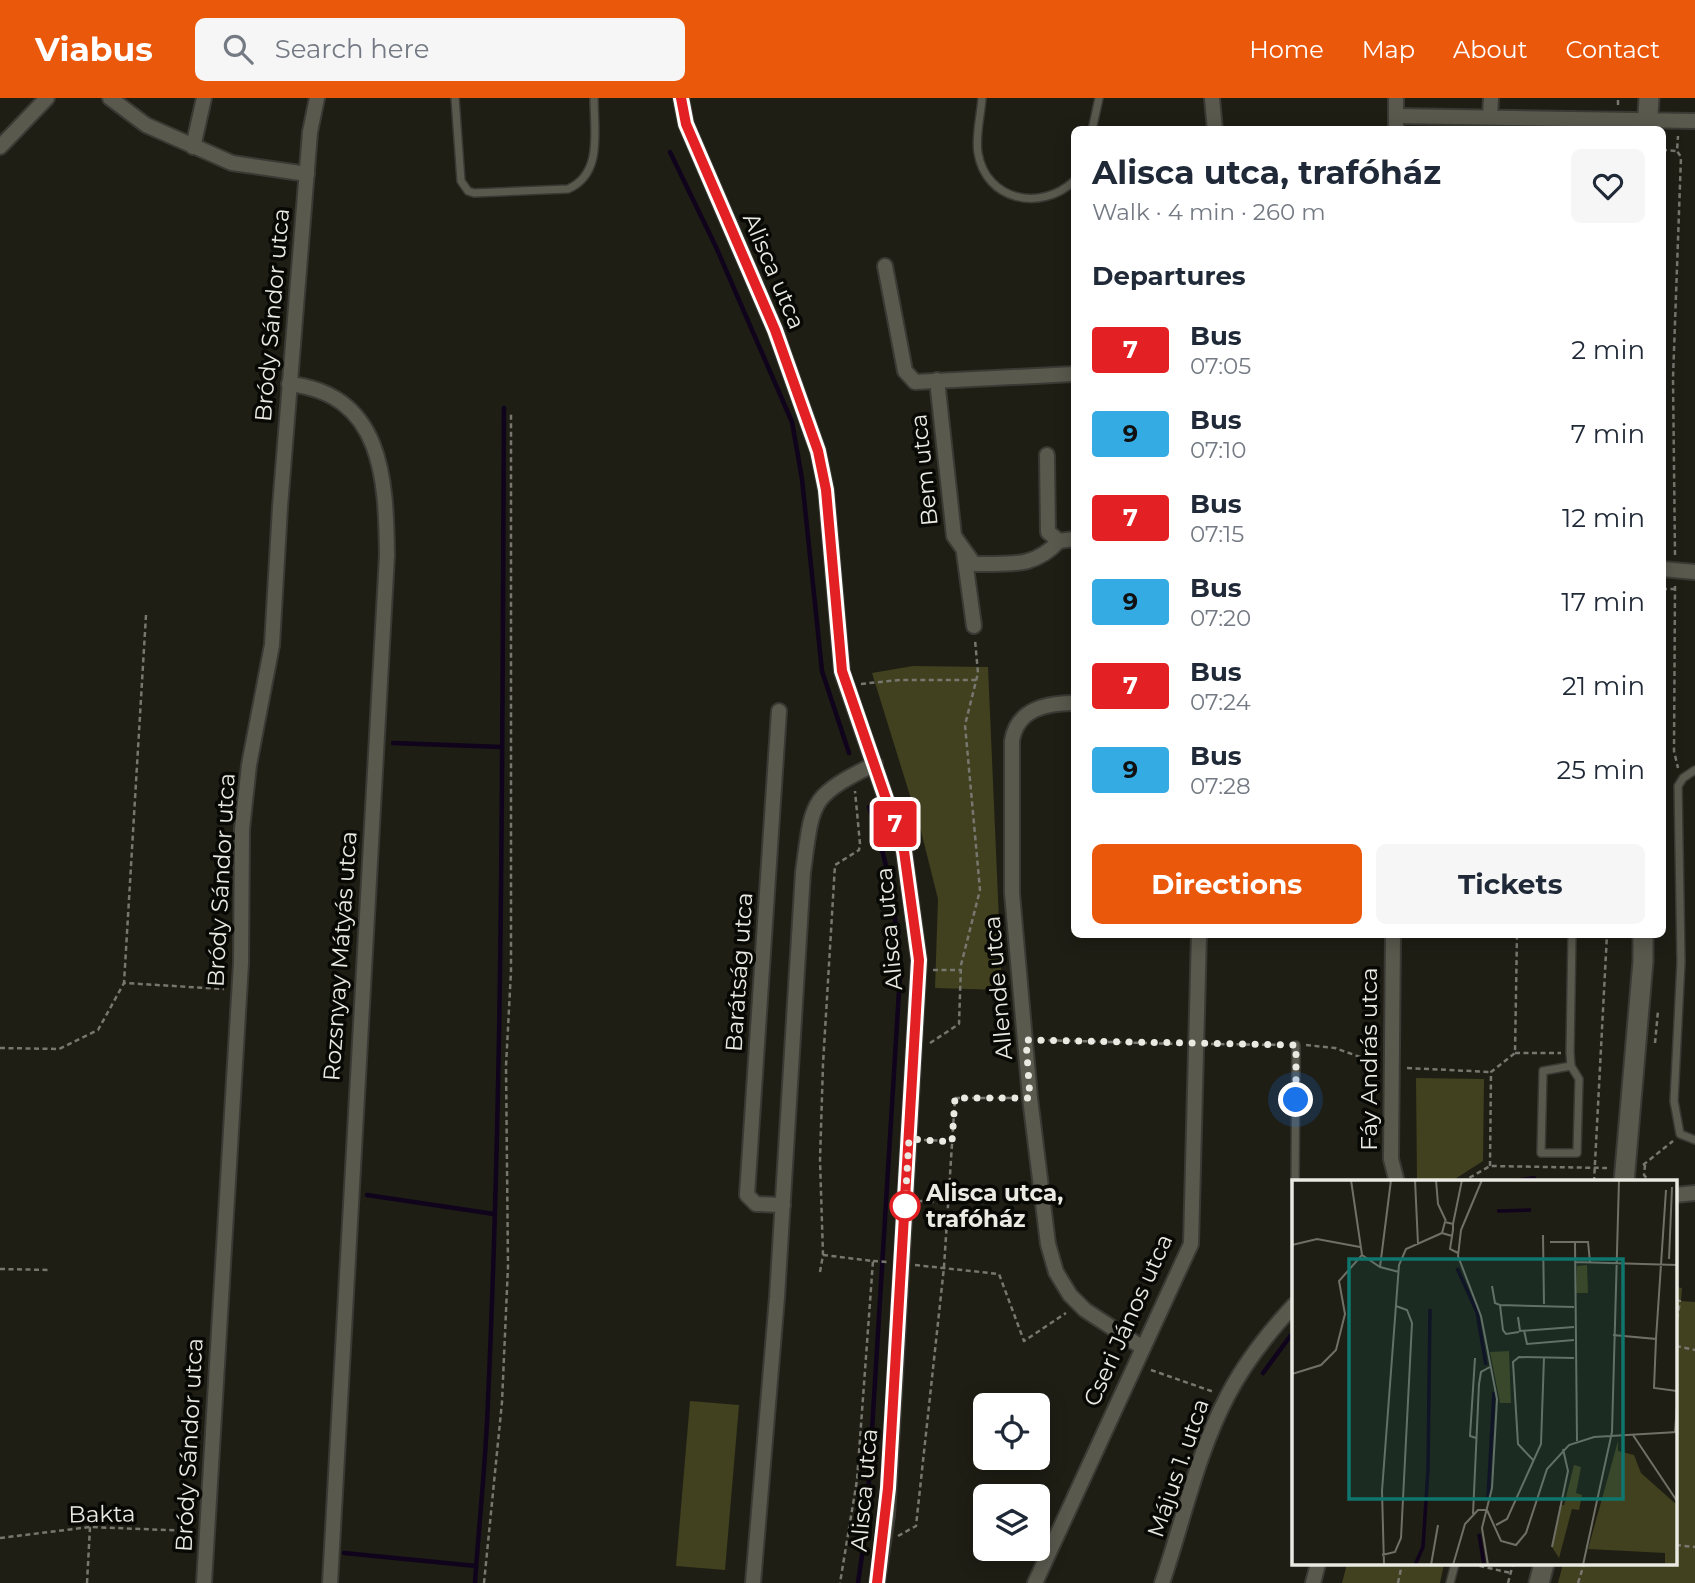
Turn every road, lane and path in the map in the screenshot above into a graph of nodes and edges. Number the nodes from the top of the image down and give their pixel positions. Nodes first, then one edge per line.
1 (47, 98) edge
2 (110, 98) edge
3 (204, 98) edge
4 (317, 98) edge
5 (455, 98) edge
6 (594, 98) edge
7 (681, 98) edge
8 (982, 98) edge
9 (1099, 98) edge
10 (1212, 98) edge
11 (1396, 98) edge
12 (1491, 98) edge
13 (1649, 98) edge
14 (1490, 117) junction
15 (1695, 121) edge
16 (1396, 123) edge
17 (1552, 124) edge
18 (1647, 125) edge
19 (1092, 126) edge
20 (1215, 126) edge
21 (0, 147) edge
22 (193, 147) junction
23 (1666, 150) edge
24 (307, 174) junction
25 (1071, 184) edge
26 (885, 266) dead end
27 (1071, 374) edge
28 (937, 380) junction
29 (289, 384) junction
30 (511, 412) dead end
31 (1047, 455) dead end
32 (1071, 539) edge
33 (1059, 541) junction
34 (963, 551) junction
35 (1669, 569) edge
36 (1695, 572) edge
37 (1666, 589) edge
38 (1675, 589) junction
39 (146, 615) dead end
40 (974, 626) joint
41 (976, 680) junction
42 (847, 686) junction
43 (1071, 703) edge
44 (779, 711) dead end
45 (875, 764) junction
46 (1695, 770) edge
47 (1678, 772) dead end
48 (855, 774) junction
49 (1199, 938) edge
50 (1393, 938) edge
51 (1517, 938) edge
52 (1572, 938) edge
53 (1607, 938) edge
54 (1643, 938) edge
55 (919, 970) junction
56 (960, 970) junction
57 (124, 983) junction
58 (238, 990) junction
59 (1026, 1040) junction
60 (1195, 1044) junction
61 (1296, 1045) junction
62 (0, 1048) edge
63 (915, 1053) junction
64 (1515, 1053) junction
65 (1570, 1053) junction
66 (1571, 1066) junction
67 (1391, 1067) junction
68 (1491, 1072) junction
69 (1030, 1098) junction
70 (1680, 1134) junction
71 (909, 1139) junction
72 (1695, 1140) edge
73 (952, 1142) junction
74 (1644, 1163) dead end
75 (1490, 1166) junction
76 (1595, 1167) junction
77 (1295, 1180) edge
78 (1396, 1180) edge
79 (1466, 1180) edge
80 (1594, 1180) edge
81 (1624, 1180) edge
82 (905, 1200) junction
83 (948, 1203) junction
84 (783, 1205) junction
85 (823, 1255) junction
86 (874, 1261) junction
87 (896, 1263) junction
88 (944, 1267) junction
89 (0, 1269) edge
90 (49, 1270) dead end
91 (820, 1272) dead end
92 (1292, 1307) edge
93 (1075, 1317) dead end
94 (1143, 1348) junction
95 (1135, 1364) junction
96 (1227, 1396) junction
97 (90, 1527) junction
98 (205, 1532) junction
99 (0, 1538) edge
100 (883, 1545) junction
101 (1317, 1566) edge
102 (1454, 1566) edge
103 (1480, 1566) edge
104 (1513, 1566) edge
105 (1543, 1566) edge
106 (1583, 1566) edge
107 (1511, 1573) junction
108 (87, 1583) edge
109 (204, 1583) edge
110 (330, 1583) edge
111 (484, 1583) edge
112 (753, 1583) edge
113 (840, 1583) edge
114 (877, 1583) edge
115 (1035, 1583) edge
116 (1162, 1583) edge
117 (1313, 1583) edge
118 (1450, 1583) edge
119 (1508, 1583) edge
120 (1539, 1583) edge
121 (1578, 1583) edge

1 - 21 street
2 - 22 street
3 - 22 street
4 - 24 street, Bródy Sándor utca
5 - 6 lane
7 - 42 street, Alisca utca
8 - 25 lane
9 - 19 lane
10 - 20 street
11 - 16 street
12 - 14 street
13 - 18 street
14 - 16 street
14 - 17 street
15 - 18 street
17 - 18 street
22 - 24 street
23 - 35 path
24 - 29 street, Bródy Sándor utca
26 - 28 street, Bem utca
27 - 28 street, Bem utca
28 - 34 street, Bem utca
29 - 58 street, Bródy Sándor utca
29 - 110 street, Rozsnyay Mátyás utca
30 - 111 path
31 - 33 street
32 - 33 street
33 - 34 street, Bem utca
34 - 40 street, Bem utca
35 - 36 street
35 - 38 path
37 - 38 path
38 - 47 path
39 - 57 path
40 - 41 path
41 - 42 path
41 - 56 path
42 - 45 street, Alisca utca
43 - 59 street, Allende utca
44 - 84 street, Barátság utca
45 - 48 street
45 - 55 street, Alisca utca
46 - 70 lane
48 - 84 street
48 - 85 path
49 - 60 street, Cseri János utca
50 - 67 street, Fáy András utca
51 - 64 path
52 - 65 lane
53 - 76 path
54 - 81 street
55 - 56 path
55 - 63 street, Alisca utca
56 - 63 path
57 - 58 path
57 - 62 path
58 - 98 street, Bródy Sándor utca
59 - 60 path
59 - 69 street, Allende utca
60 - 61 path
60 - 94 street, Cseri János utca
61 - 67 path
61 - 77 lane
63 - 71 street, Alisca utca
64 - 65 path
64 - 68 path
65 - 66 lane
66 - 66 lane
67 - 68 path
67 - 78 street, Fáy András utca
68 - 75 path
69 - 73 path
69 - 94 street, Allende utca
70 - 72 lane
70 - 74 path
71 - 73 path
71 - 82 street, Alisca utca
73 - 83 path
75 - 76 path
75 - 79 path
76 - 80 path
82 - 83 path
82 - 87 street, Alisca utca
83 - 88 path
84 - 112 street
85 - 86 path
85 - 91 path
86 - 87 path
86 - 113 path
87 - 88 path
87 - 100 street, Alisca utca
88 - 93 path
88 - 100 path
89 - 90 path
92 - 96 street, Május 1. utca
94 - 95 street, Cseri János utca
95 - 96 path
95 - 115 street, Cseri János utca
96 - 116 street, Május 1. utca
97 - 98 path, Bakta
97 - 99 path, Bakta
97 - 108 path
98 - 109 street, Bródy Sándor utca
100 - 114 street, Alisca utca
101 - 117 street
102 - 118 lane
103 - 107 path
104 - 107 path
105 - 120 street
106 - 121 path
107 - 119 path

